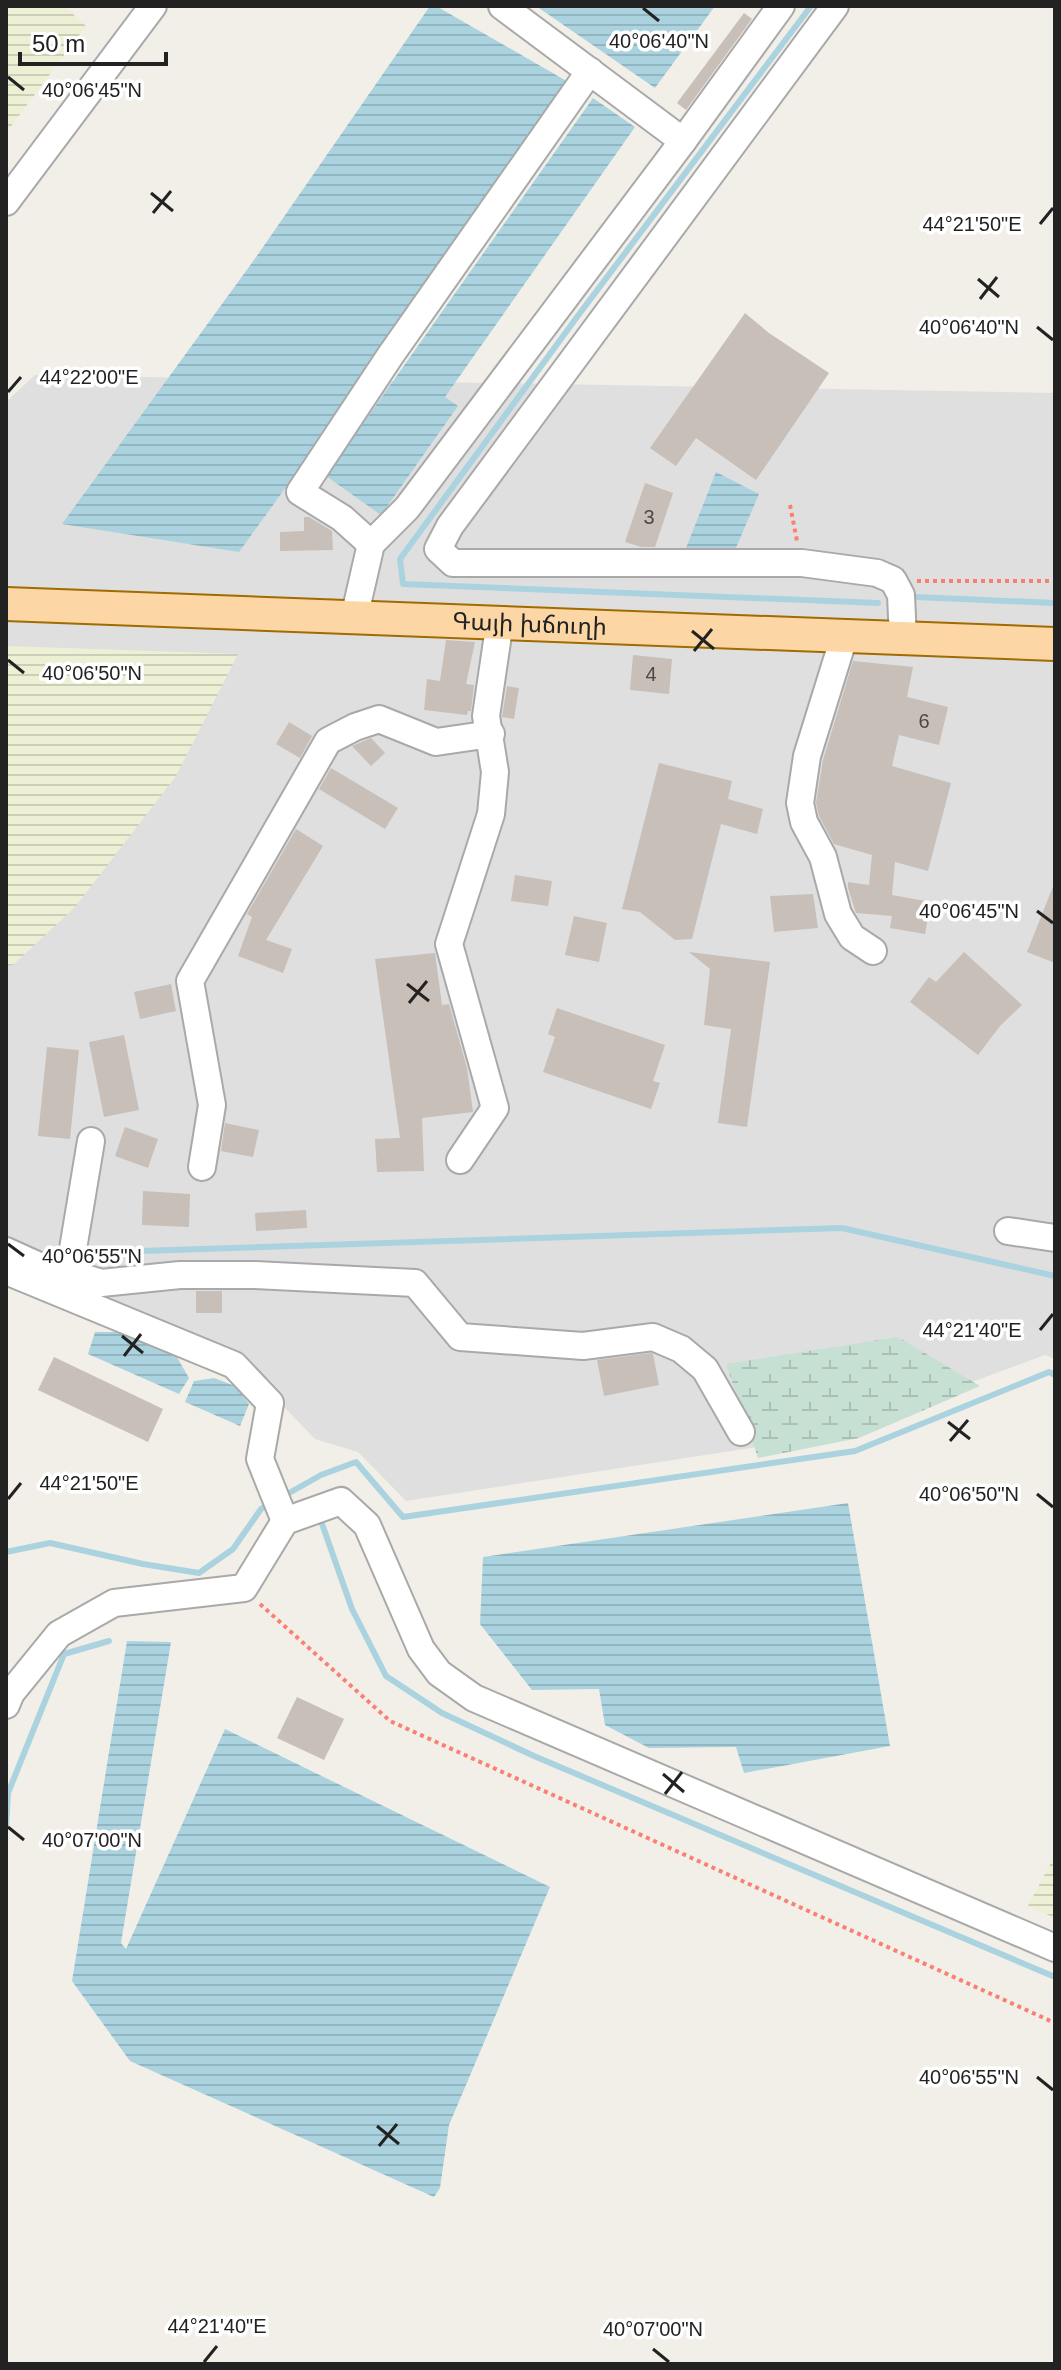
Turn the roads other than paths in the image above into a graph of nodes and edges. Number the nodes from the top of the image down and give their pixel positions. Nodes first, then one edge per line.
1 (153, 6) edge
2 (502, 6) edge
3 (781, 6) edge
4 (835, 6) edge
5 (590, 71) junction
6 (683, 141) junction
7 (6, 202) edge
8 (371, 544) junction
9 (6, 604) edge
10 (354, 618) junction
11 (500, 621) junction
12 (844, 637) junction
13 (903, 639) junction
14 (1055, 644) edge
15 (491, 734) junction
16 (873, 951) dead end
17 (91, 1141) dead end
18 (460, 1160) dead end
19 (202, 1167) dead end
20 (1008, 1231) dead end
21 (1055, 1238) edge
22 (6, 1251) edge
23 (6, 1271) edge
24 (69, 1273) junction
25 (741, 1432) dead end
26 (284, 1518) junction
27 (6, 1705) edge
28 (1055, 1948) edge

1 - 7 street
2 - 5 street
3 - 6 street
4 - 13 street
5 - 6 street
5 - 8 street
6 - 8 street
8 - 10 street
9 - 10 main road, Գայի խճուղի
10 - 11 main road, Գայի խճուղի
11 - 12 main road, Գայի խճուղի
11 - 15 street
12 - 13 main road, Գայի խճուղի
12 - 16 street
13 - 14 main road, Գայի խճուղի
15 - 18 street
15 - 19 street
17 - 24 street
20 - 21 street
22 - 24 street
23 - 26 street
24 - 25 street
26 - 27 street
26 - 28 street

